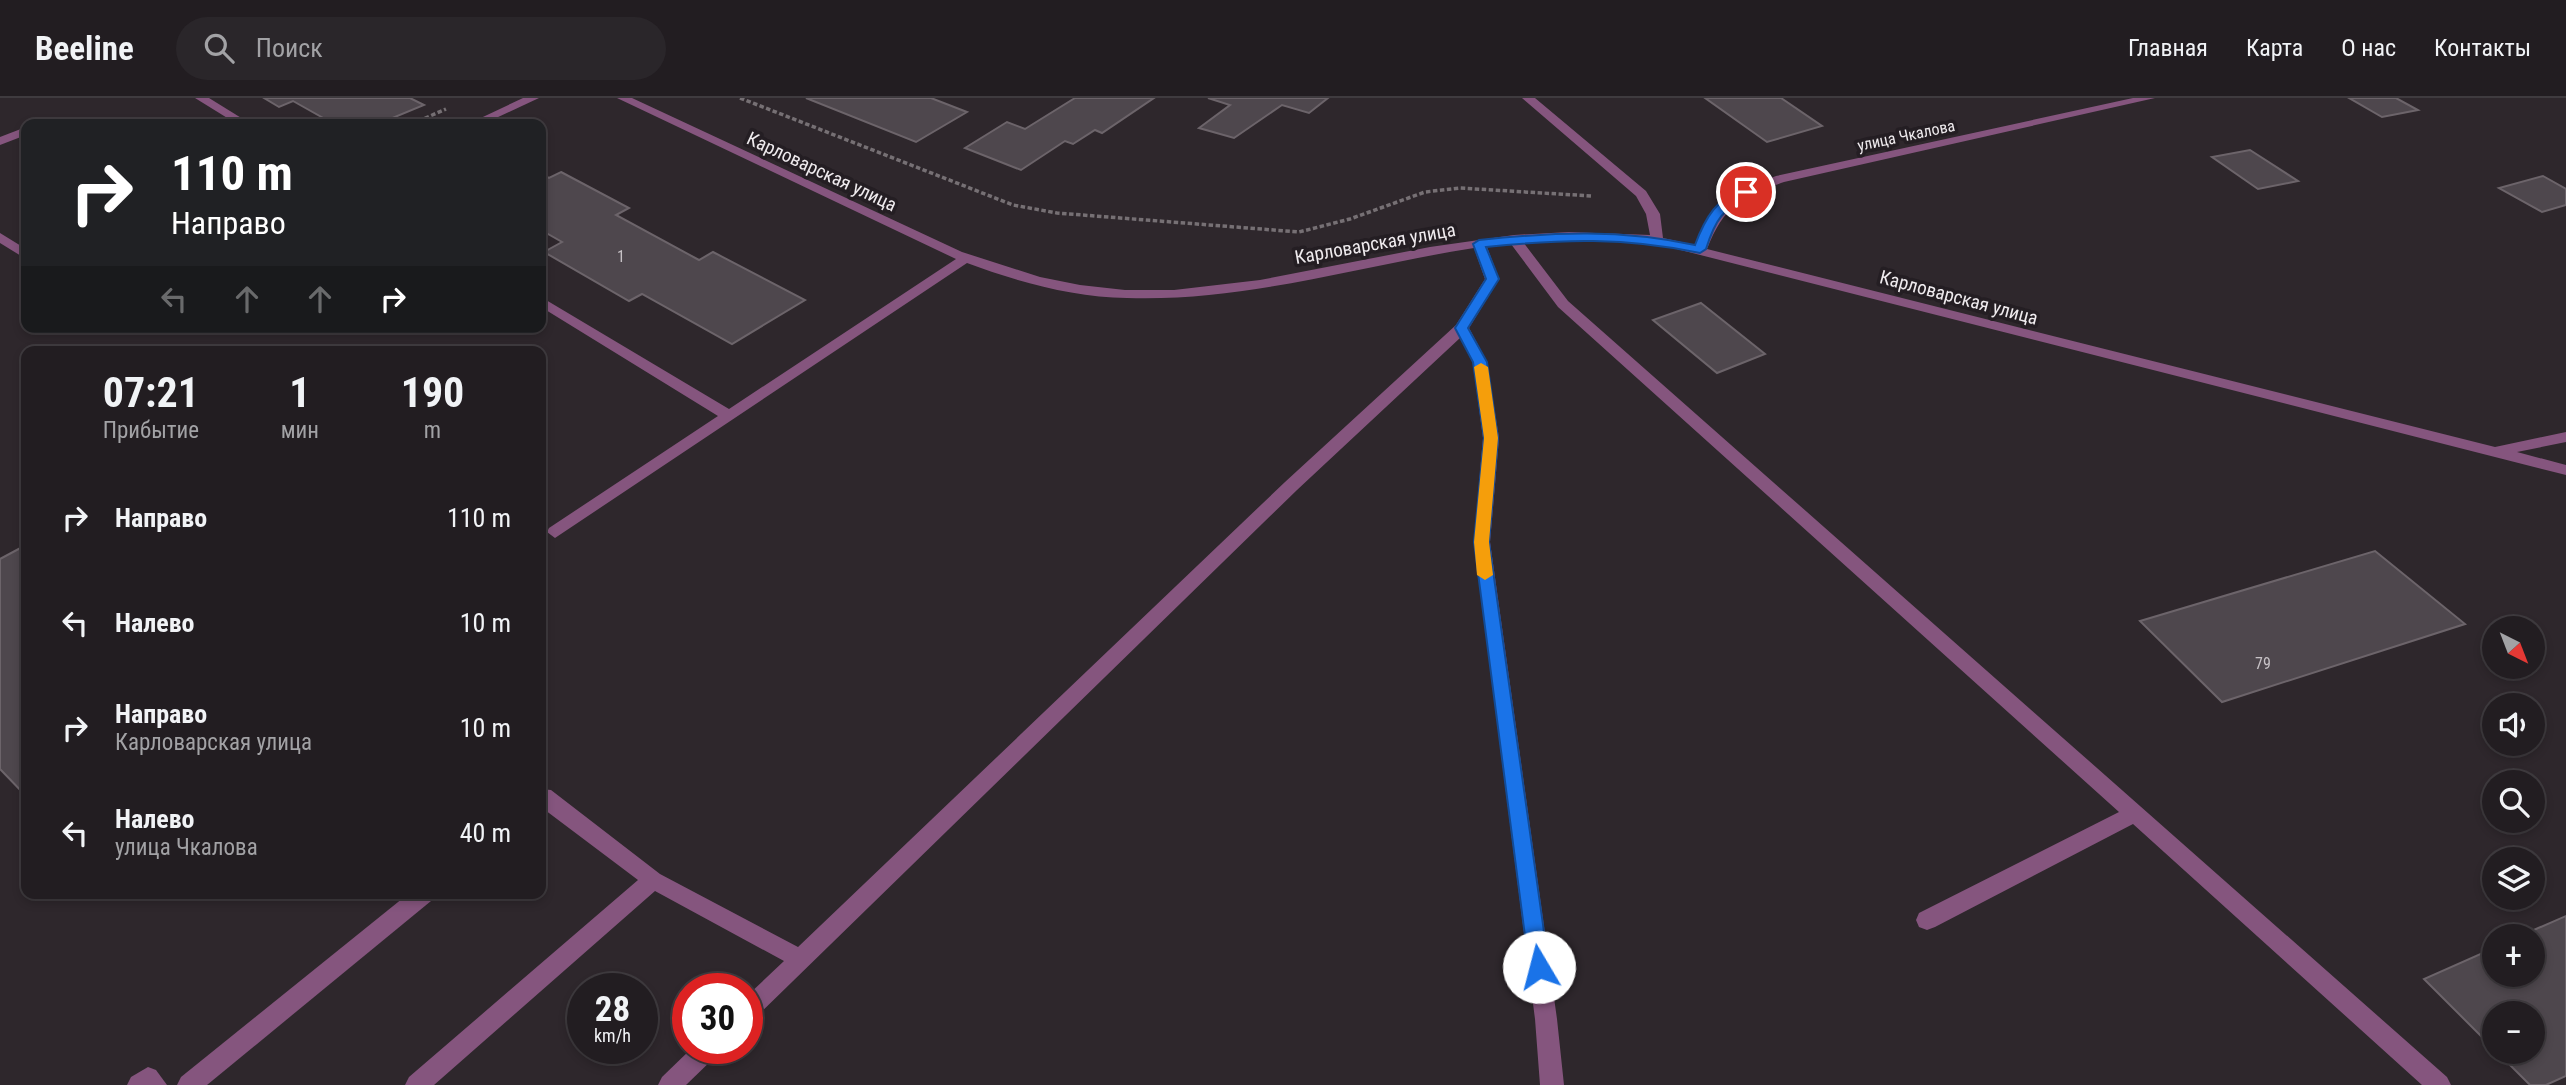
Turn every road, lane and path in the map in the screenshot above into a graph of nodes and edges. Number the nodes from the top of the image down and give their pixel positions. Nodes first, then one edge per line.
1 (201, 98) edge
2 (533, 98) edge
3 (623, 98) edge
4 (740, 98) edge
5 (1528, 98) edge
6 (2149, 98) edge
7 (447, 109) dead end
8 (237, 119) edge
9 (424, 119) edge
10 (485, 119) edge
11 (21, 133) edge
12 (0, 141) edge
13 (1641, 194) junction
14 (0, 237) edge
15 (1514, 239) junction
16 (1657, 240) junction
17 (1479, 244) junction
18 (1700, 249) junction
19 (21, 252) edge
20 (964, 259) junction
21 (546, 304) edge
22 (1462, 328) junction
23 (730, 416) junction
24 (2566, 436) edge
25 (2496, 452) junction
26 (2566, 470) edge
27 (555, 532) dead end
28 (546, 798) edge
29 (2136, 813) junction
30 (653, 880) junction
31 (418, 899) edge
32 (1927, 919) dead end
33 (802, 960) junction
34 (763, 997) edge
35 (692, 1064) edge
36 (139, 1085) edge
37 (155, 1085) edge
38 (189, 1085) edge
39 (417, 1085) edge
40 (670, 1085) edge
41 (1552, 1085) edge
42 (2438, 1085) edge

1 - 8 street
2 - 10 street
3 - 20 street, Карловарская улица
4 - 13 path
5 - 13 street
6 - 18 street, улица Чкалова
7 - 9 path
11 - 12 street
13 - 16 street
14 - 19 street
15 - 16 street, Карловарская улица
15 - 17 street, Карловарская улица
15 - 29 street
16 - 18 street, Карловарская улица
17 - 20 street, Карловарская улица
17 - 22 street
18 - 25 street, Карловарская улица
20 - 23 street
21 - 23 street
22 - 33 street
22 - 41 street
23 - 27 street
24 - 25 street
25 - 26 street, Карловарская улица
28 - 30 street
29 - 32 street
29 - 42 street
30 - 33 street
30 - 39 street
31 - 38 street
33 - 34 street
35 - 40 street
36 - 37 street

